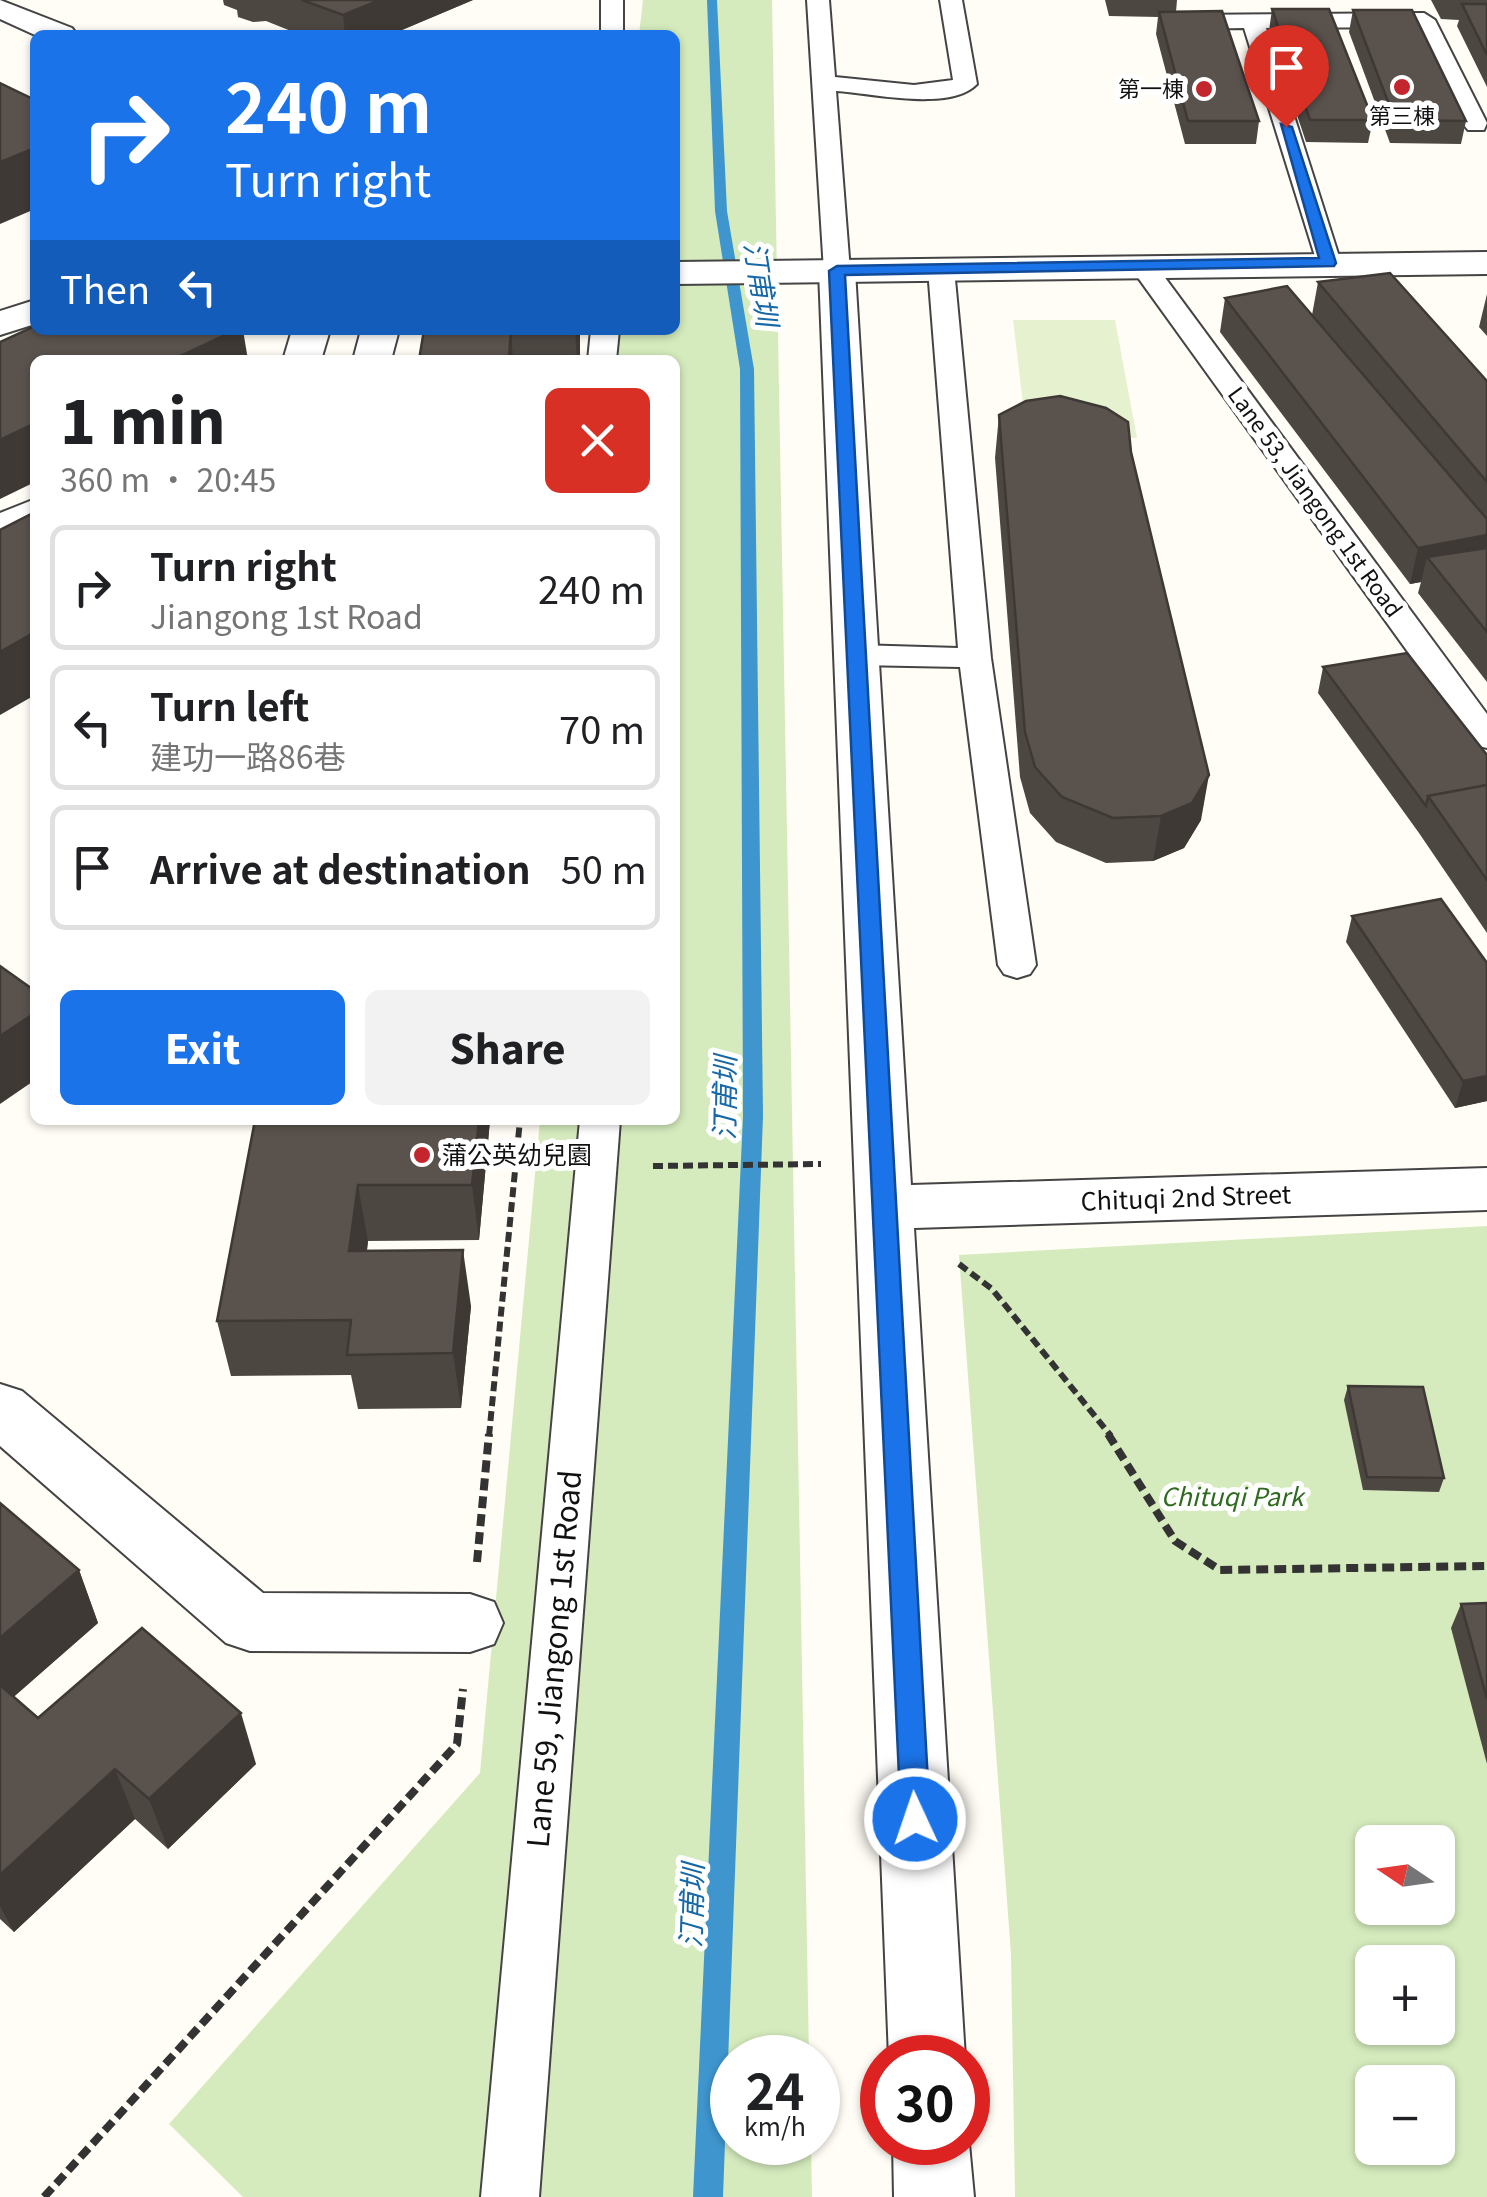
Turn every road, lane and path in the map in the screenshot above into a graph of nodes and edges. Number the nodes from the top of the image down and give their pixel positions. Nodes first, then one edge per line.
1 (612, 0) edge
2 (818, 0) edge
3 (950, 0) edge
4 (0, 8) edge
5 (1184, 22) edge
6 (1253, 22) junction
7 (50, 30) edge
8 (612, 30) edge
9 (824, 84) junction
10 (1476, 125) dead end
11 (1374, 262) junction
12 (1328, 263) junction
13 (1487, 263) edge
14 (1142, 266) junction
15 (941, 268) junction
16 (837, 271) junction
17 (680, 273) edge
18 (1400, 292) edge
19 (30, 312) edge
20 (0, 324) edge
21 (30, 515) edge
22 (0, 530) edge
23 (857, 655) junction
24 (974, 658) junction
25 (1487, 738) edge
26 (1017, 965) dead end
27 (520, 1125) edge
28 (600, 1125) edge
29 (645, 1166) dead end
30 (883, 1185) junction
31 (1487, 1189) edge
32 (0, 1409) edge
33 (1487, 1566) edge
34 (470, 1623) junction
35 (926, 2035) edge
36 (933, 2165) edge
37 (44, 2197) edge
38 (510, 2197) edge
39 (934, 2197) edge

1 - 8 lane
2 - 9 lane
3 - 9 lane
4 - 7 street
5 - 6 lane
6 - 10 lane
6 - 12 lane
9 - 16 lane
11 - 12 street
11 - 13 street
11 - 18 lane
12 - 14 street
14 - 15 street
14 - 25 lane, Lane 53, Jiangong 1st Road
15 - 16 street
15 - 24 lane
16 - 17 street
16 - 23 street
19 - 20 street
21 - 22 street
23 - 24 lane
23 - 30 street
24 - 26 lane
27 - 34 path
28 - 38 lane, Lane 59, Jiangong 1st Road
29 - 30 path
30 - 31 street, Chituqi 2nd Street
30 - 33 path
30 - 35 street
32 - 34 street
34 - 37 path
36 - 39 street

